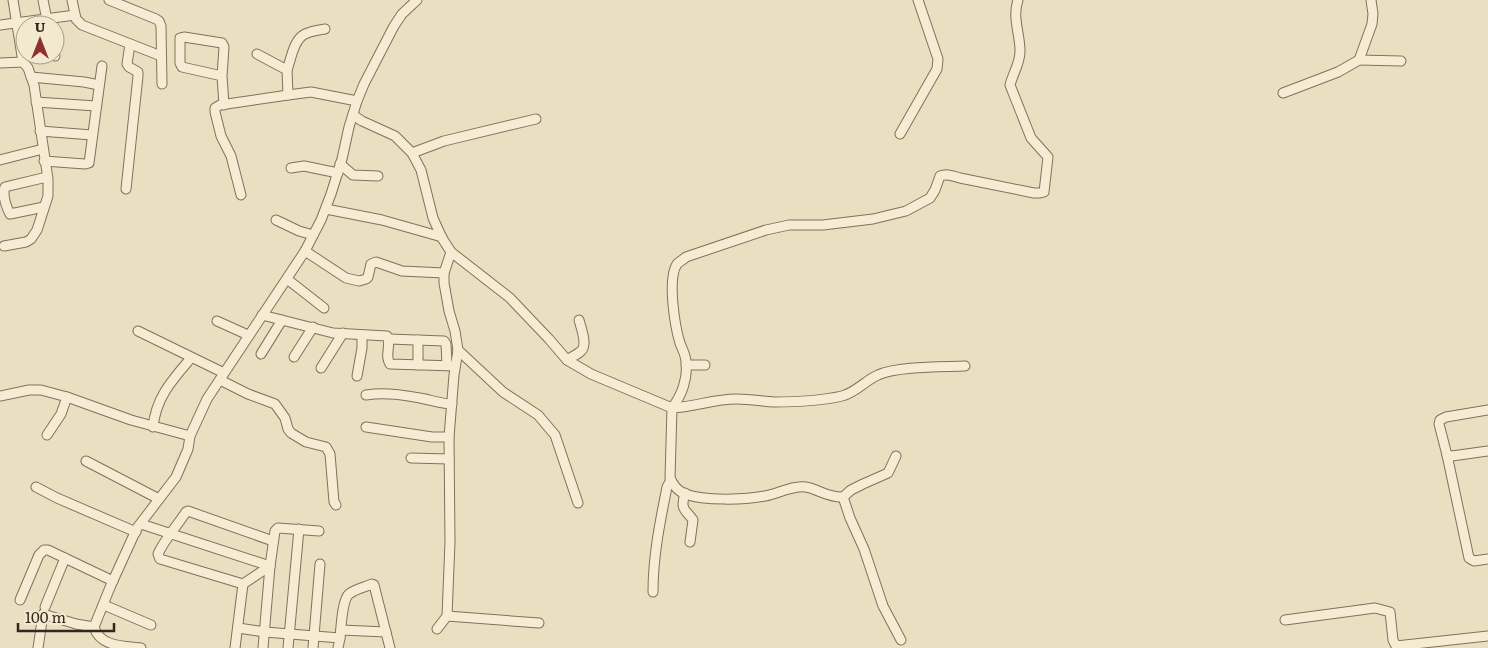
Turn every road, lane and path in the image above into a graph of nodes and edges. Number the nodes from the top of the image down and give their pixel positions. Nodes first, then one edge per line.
1 (13, 0) edge
2 (44, 0) edge
3 (72, 0) edge
4 (109, 0) edge
5 (417, 0) edge
6 (918, 0) edge
7 (1018, 0) edge
8 (1371, 0) edge
9 (75, 14) junction
10 (16, 15) edge
11 (46, 15) edge
12 (65, 17) edge
13 (15, 22) edge
14 (0, 25) edge
15 (325, 29) dead end
16 (130, 44) junction
17 (257, 54) dead end
18 (161, 56) junction
19 (1359, 60) junction
20 (1401, 61) dead end
21 (15, 62) edge
22 (0, 63) edge
23 (26, 65) edge
24 (102, 66) dead end
25 (287, 70) junction
26 (222, 76) junction
27 (31, 77) junction
28 (99, 84) junction
29 (162, 84) dead end
30 (1283, 93) dead end
31 (288, 95) junction
32 (357, 101) junction
33 (36, 102) junction
34 (224, 105) junction
35 (96, 106) junction
36 (353, 115) junction
37 (536, 119) dead end
38 (40, 131) junction
39 (900, 134) dead end
40 (92, 135) junction
41 (42, 149) junction
42 (412, 153) junction
43 (0, 160) edge
44 (44, 161) junction
45 (291, 168) dead end
46 (339, 169) junction
47 (378, 176) dead end
48 (47, 177) junction
49 (126, 189) dead end
50 (241, 195) dead end
51 (44, 208) junction
52 (326, 209) junction
53 (276, 220) dead end
54 (313, 235) junction
55 (442, 236) junction
56 (4, 246) dead end
57 (305, 251) junction
58 (451, 252) junction
59 (444, 273) junction
60 (287, 278) junction
61 (324, 308) dead end
62 (262, 315) junction
63 (282, 320) junction
64 (579, 320) dead end
65 (217, 321) dead end
66 (313, 327) junction
67 (138, 331) dead end
68 (343, 333) junction
69 (362, 334) junction
70 (248, 336) junction
71 (389, 338) junction
72 (418, 340) junction
73 (458, 350) junction
74 (261, 354) dead end
75 (294, 357) dead end
76 (191, 358) junction
77 (567, 360) junction
78 (686, 364) junction
79 (418, 365) junction
80 (704, 365) dead end
81 (451, 366) junction
82 (965, 366) dead end
83 (321, 368) dead end
84 (222, 376) junction
85 (353, 376) dead end
86 (366, 395) dead end
87 (0, 396) edge
88 (67, 397) junction
89 (452, 404) junction
90 (672, 408) junction
91 (1488, 410) edge
92 (153, 426) junction
93 (366, 428) dead end
94 (47, 435) dead end
95 (190, 436) junction
96 (449, 438) junction
97 (1488, 451) edge
98 (1447, 455) junction
99 (896, 456) dead end
100 (411, 458) dead end
101 (450, 459) junction
102 (86, 461) dead end
103 (671, 480) junction
104 (36, 487) dead end
105 (684, 493) junction
106 (843, 497) junction
107 (159, 499) junction
108 (578, 504) dead end
109 (336, 505) dead end
110 (141, 524) junction
111 (299, 529) junction
112 (319, 531) dead end
113 (136, 532) junction
114 (172, 534) junction
115 (273, 541) junction
116 (690, 542) dead end
117 (65, 558) junction
118 (1488, 559) edge
119 (320, 564) dead end
120 (270, 566) junction
121 (113, 581) junction
122 (242, 584) junction
123 (653, 592) dead end
124 (20, 600) dead end
125 (104, 605) junction
126 (45, 607) dead end
127 (447, 616) junction
128 (1284, 620) dead end
129 (539, 623) dead end
130 (150, 625) dead end
131 (94, 627) junction
132 (238, 628) junction
133 (436, 629) dead end
134 (265, 632) junction
135 (386, 632) junction
136 (289, 633) junction
137 (340, 634) junction
138 (314, 635) junction
139 (1488, 636) edge
140 (901, 640) dead end
141 (38, 648) edge
142 (141, 648) edge
143 (235, 648) edge
144 (263, 648) edge
145 (288, 648) edge
146 (313, 648) edge
147 (338, 648) edge
148 (390, 648) edge

1 - 10 street
2 - 11 street
3 - 9 street
4 - 18 street
5 - 32 street
6 - 39 street
7 - 78 street
8 - 19 street
9 - 12 street
9 - 16 street
13 - 14 street
15 - 25 street
16 - 18 street
16 - 49 street
17 - 25 street
18 - 29 street
19 - 20 street
19 - 30 street
21 - 22 street
23 - 27 street
24 - 28 street
25 - 31 street
26 - 26 street
26 - 34 street
27 - 28 street
27 - 33 street
28 - 35 street
31 - 32 street
31 - 34 street
32 - 36 street
33 - 35 street
33 - 38 street
34 - 50 street
35 - 40 street
36 - 42 street
36 - 46 street
37 - 42 street
38 - 40 street
38 - 41 street
40 - 44 street
41 - 43 street
41 - 44 street
42 - 55 street
44 - 48 street
45 - 46 street
46 - 47 street
46 - 52 street
48 - 51 street
48 - 51 street
51 - 56 street
52 - 54 street
52 - 55 street
53 - 54 street
54 - 57 street
55 - 58 street
57 - 59 street
57 - 60 street
58 - 59 street
58 - 77 street
59 - 73 street
60 - 61 street
60 - 62 street
62 - 63 street
62 - 70 street
63 - 66 street
63 - 74 street
64 - 77 street
65 - 70 street
66 - 68 street
66 - 75 street
67 - 76 street
68 - 69 street
68 - 83 street
69 - 71 street
69 - 85 street
70 - 84 street
71 - 72 street
71 - 79 street
72 - 79 street
72 - 81 street
73 - 81 street
73 - 108 street
76 - 84 street
76 - 92 street
77 - 90 street
78 - 80 street
78 - 90 street
79 - 81 street
81 - 89 street
82 - 90 street
84 - 95 street
84 - 109 street
86 - 89 street
87 - 88 street
88 - 92 street
88 - 94 street
89 - 96 street
90 - 103 street
91 - 98 street
92 - 95 street
93 - 96 street
95 - 107 street
96 - 101 street
97 - 98 street
98 - 118 street
99 - 106 street
100 - 101 street
101 - 127 street
102 - 107 street
103 - 105 street
103 - 123 street
104 - 113 street
105 - 106 street
105 - 116 street
106 - 140 street
107 - 110 street
110 - 113 street
110 - 114 street
111 - 112 street
111 - 115 street
111 - 136 street
113 - 121 street
114 - 115 street
114 - 120 street
114 - 122 street
115 - 120 street
117 - 121 street
117 - 124 street
117 - 126 street
119 - 138 street
120 - 122 street
120 - 134 street
121 - 125 street
122 - 132 street
125 - 130 street
125 - 131 street
127 - 129 street
127 - 133 street
128 - 139 street
131 - 141 street
131 - 142 street
132 - 134 street
132 - 143 street
134 - 136 street
134 - 144 street
135 - 137 street
135 - 137 street
135 - 148 street
136 - 138 street
136 - 145 street
137 - 138 street
137 - 147 street
138 - 146 street

